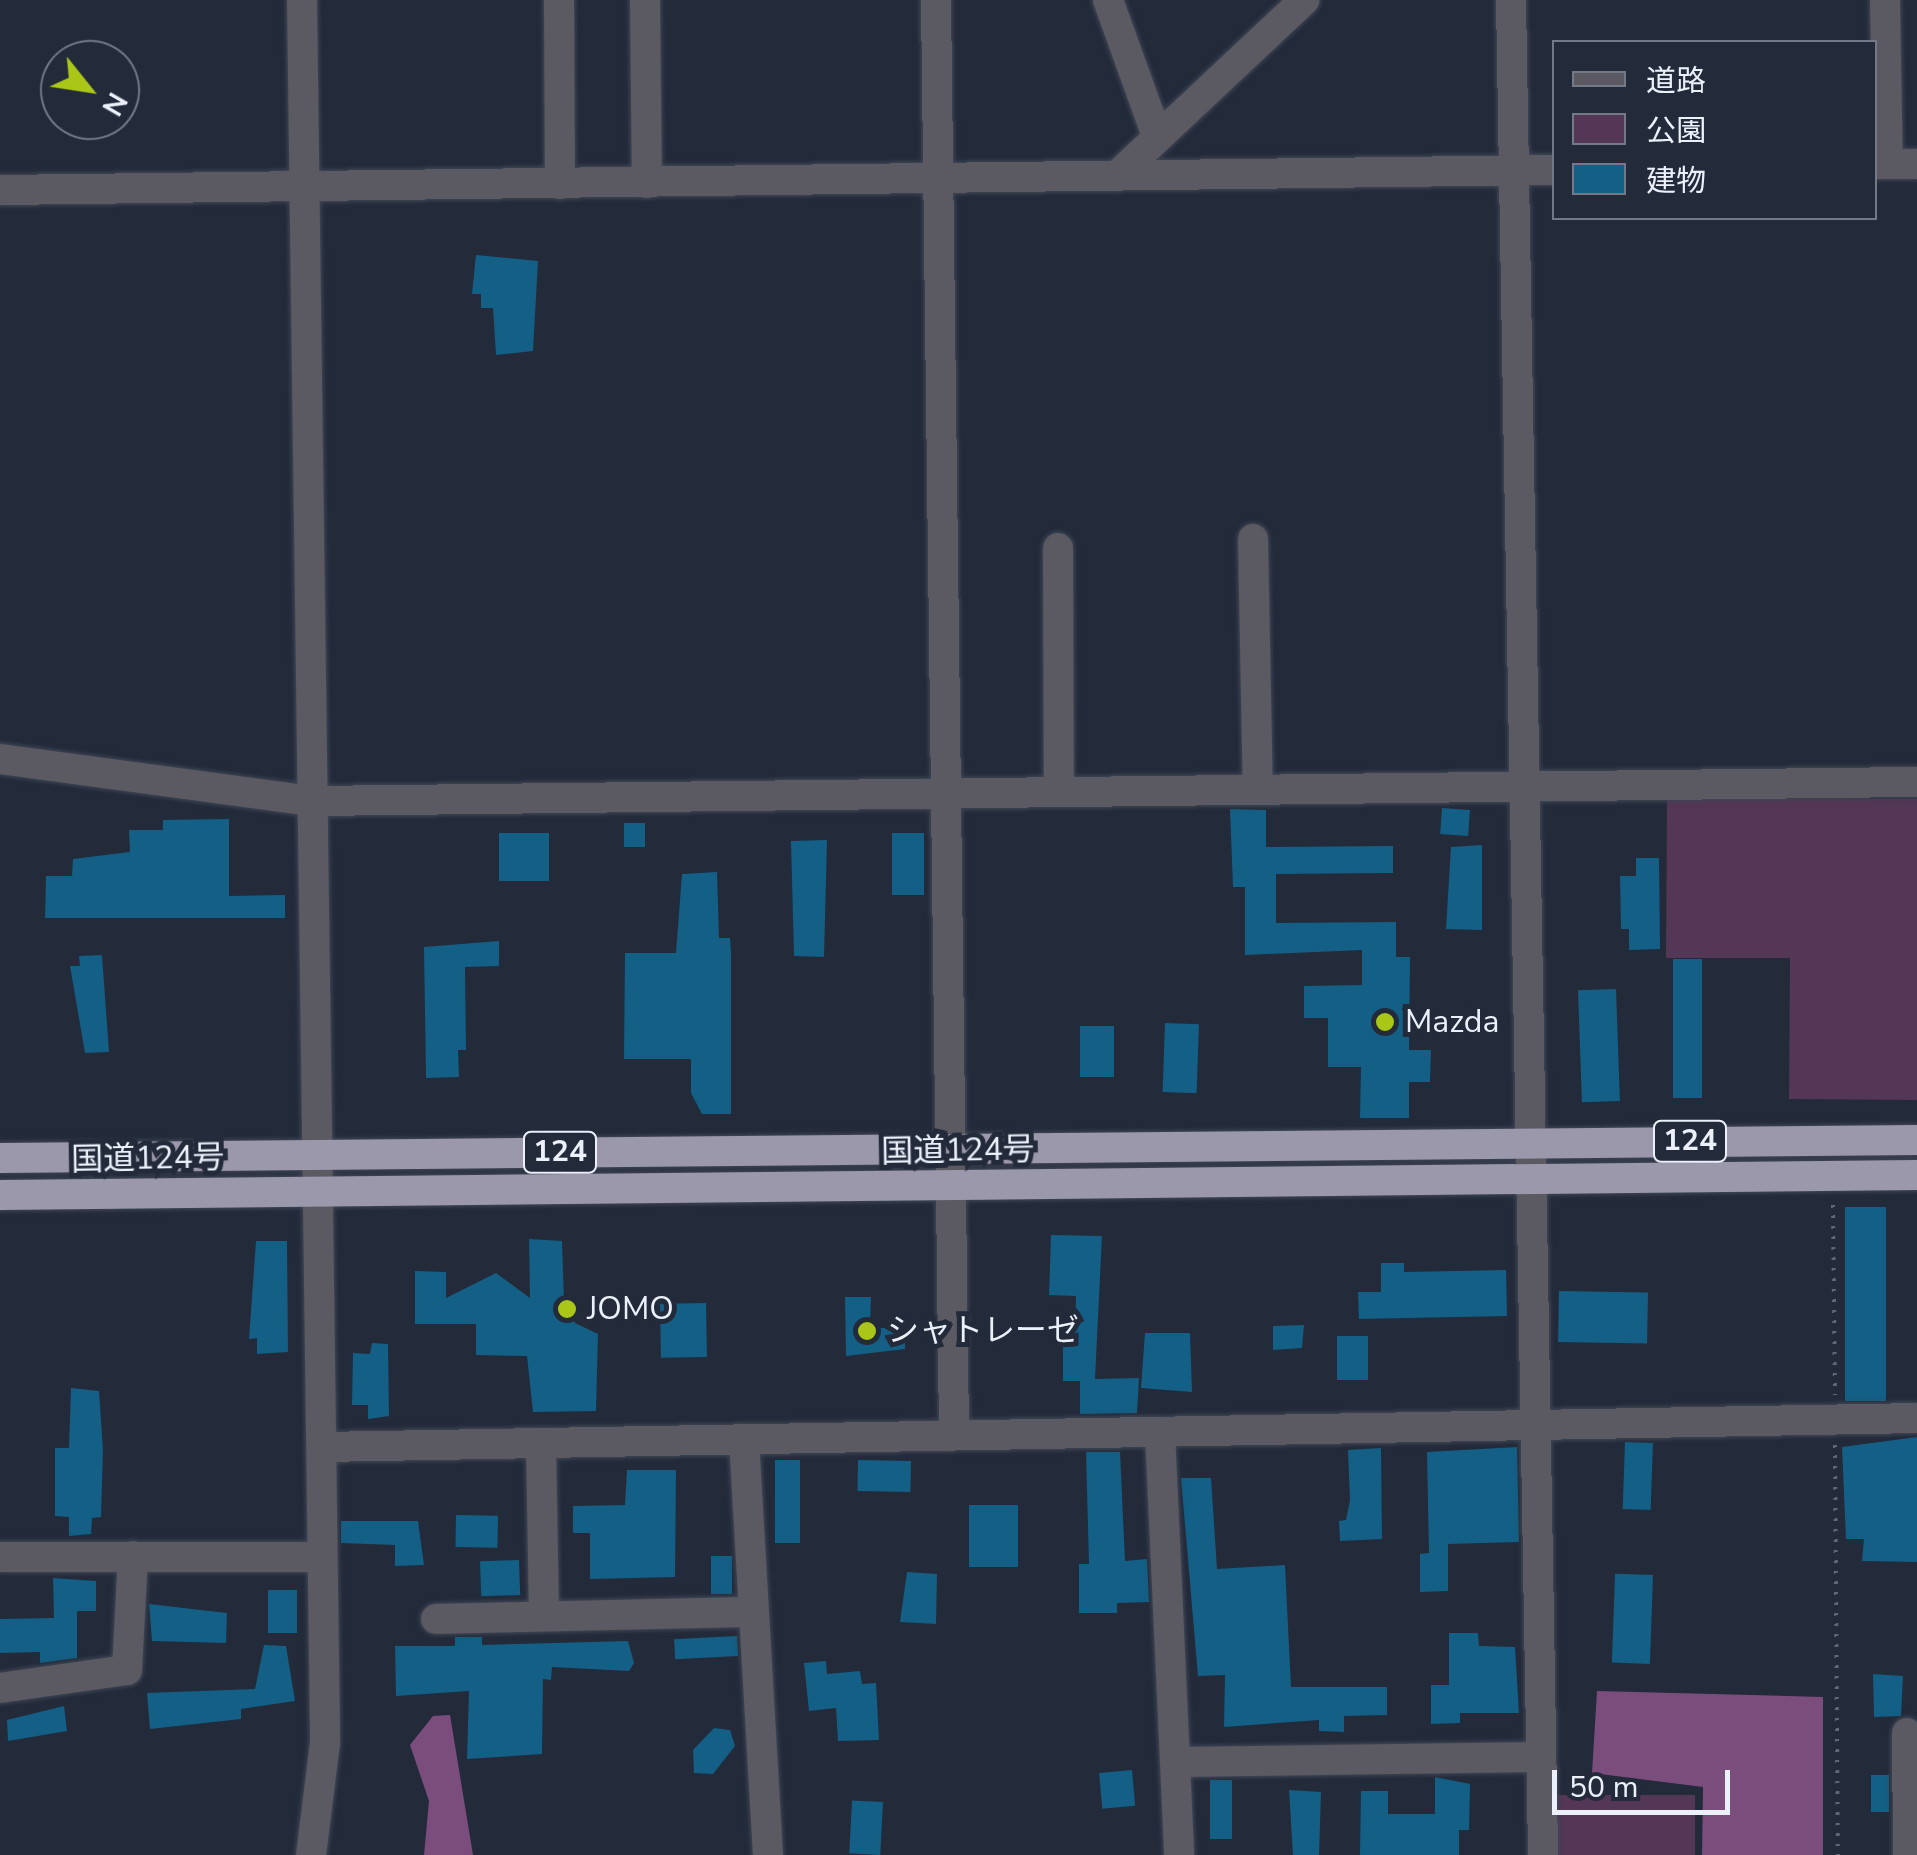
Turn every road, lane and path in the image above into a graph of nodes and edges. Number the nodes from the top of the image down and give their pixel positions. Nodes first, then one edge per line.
1 (302, 0) edge
2 (559, 0) edge
3 (645, 0) edge
4 (936, 0) edge
5 (1108, 0) edge
6 (1304, 0) edge
7 (1512, 0) edge
8 (1885, 0) edge
9 (1156, 133) junction
10 (1893, 164) edge
11 (1552, 170) edge
12 (1513, 172) junction
13 (1120, 173) junction
14 (940, 179) junction
15 (647, 183) junction
16 (560, 184) junction
17 (305, 187) junction
18 (0, 190) edge
19 (1253, 539) dead end
20 (1058, 548) dead end
21 (0, 759) edge
22 (1917, 782) edge
23 (1523, 787) junction
24 (1258, 789) junction
25 (1059, 790) junction
26 (949, 792) junction
27 (312, 801) junction
28 (1917, 1140) edge
29 (1532, 1142) junction
30 (952, 1146) junction
31 (316, 1156) junction
32 (0, 1158) edge
33 (1917, 1175) edge
34 (1833, 1176) junction
35 (1534, 1178) junction
36 (950, 1186) junction
37 (316, 1192) junction
38 (0, 1195) edge
39 (1917, 1418) edge
40 (1835, 1420) junction
41 (1537, 1427) junction
42 (1160, 1432) junction
43 (954, 1435) junction
44 (744, 1439) junction
45 (541, 1443) junction
46 (322, 1447) junction
47 (134, 1556) junction
48 (0, 1557) edge
49 (322, 1557) junction
50 (754, 1612) junction
51 (544, 1615) junction
52 (436, 1619) dead end
53 (0, 1688) edge
54 (1907, 1733) dead end
55 (1542, 1757) junction
56 (1178, 1762) junction
57 (311, 1855) edge
58 (768, 1855) edge
59 (1179, 1855) edge
60 (1543, 1855) edge
61 (1838, 1855) edge
62 (1908, 1855) edge

1 - 17 street
2 - 16 street
3 - 15 street
4 - 14 street
5 - 9 street
6 - 9 street
7 - 12 street
8 - 10 street
9 - 13 street
11 - 12 street
12 - 13 street
12 - 23 street
13 - 14 street
14 - 15 street
14 - 26 street
15 - 16 street
16 - 17 street
17 - 18 street
17 - 27 street
19 - 24 street
20 - 25 street
21 - 27 street
22 - 23 street
23 - 24 street
23 - 29 street
24 - 25 street
25 - 26 street
26 - 27 street
26 - 30 street
27 - 31 street
28 - 29 highway, 国道124号 / 124
29 - 30 highway, 国道124号 / 124
29 - 35 street
30 - 31 highway, 国道124号 / 124
30 - 36 street
31 - 32 highway, 国道124号 / 124
31 - 37 street
33 - 34 highway, 国道124号 / 124
34 - 35 highway, 国道124号 / 124
34 - 40 path
35 - 36 highway, 国道124号 / 124
35 - 41 street
36 - 37 highway, 国道124号 / 124
36 - 43 street
37 - 38 highway, 国道124号 / 124
37 - 46 street
39 - 40 street
40 - 41 street
40 - 61 path
41 - 42 street
41 - 55 street
42 - 43 street
42 - 56 street
43 - 44 street
44 - 45 street
44 - 50 street
45 - 46 street
45 - 51 street
46 - 49 street
47 - 48 street
47 - 49 street
47 - 53 street
49 - 57 street
50 - 51 street
50 - 58 street
51 - 52 street
54 - 62 street
55 - 56 street
55 - 60 street
56 - 59 street

